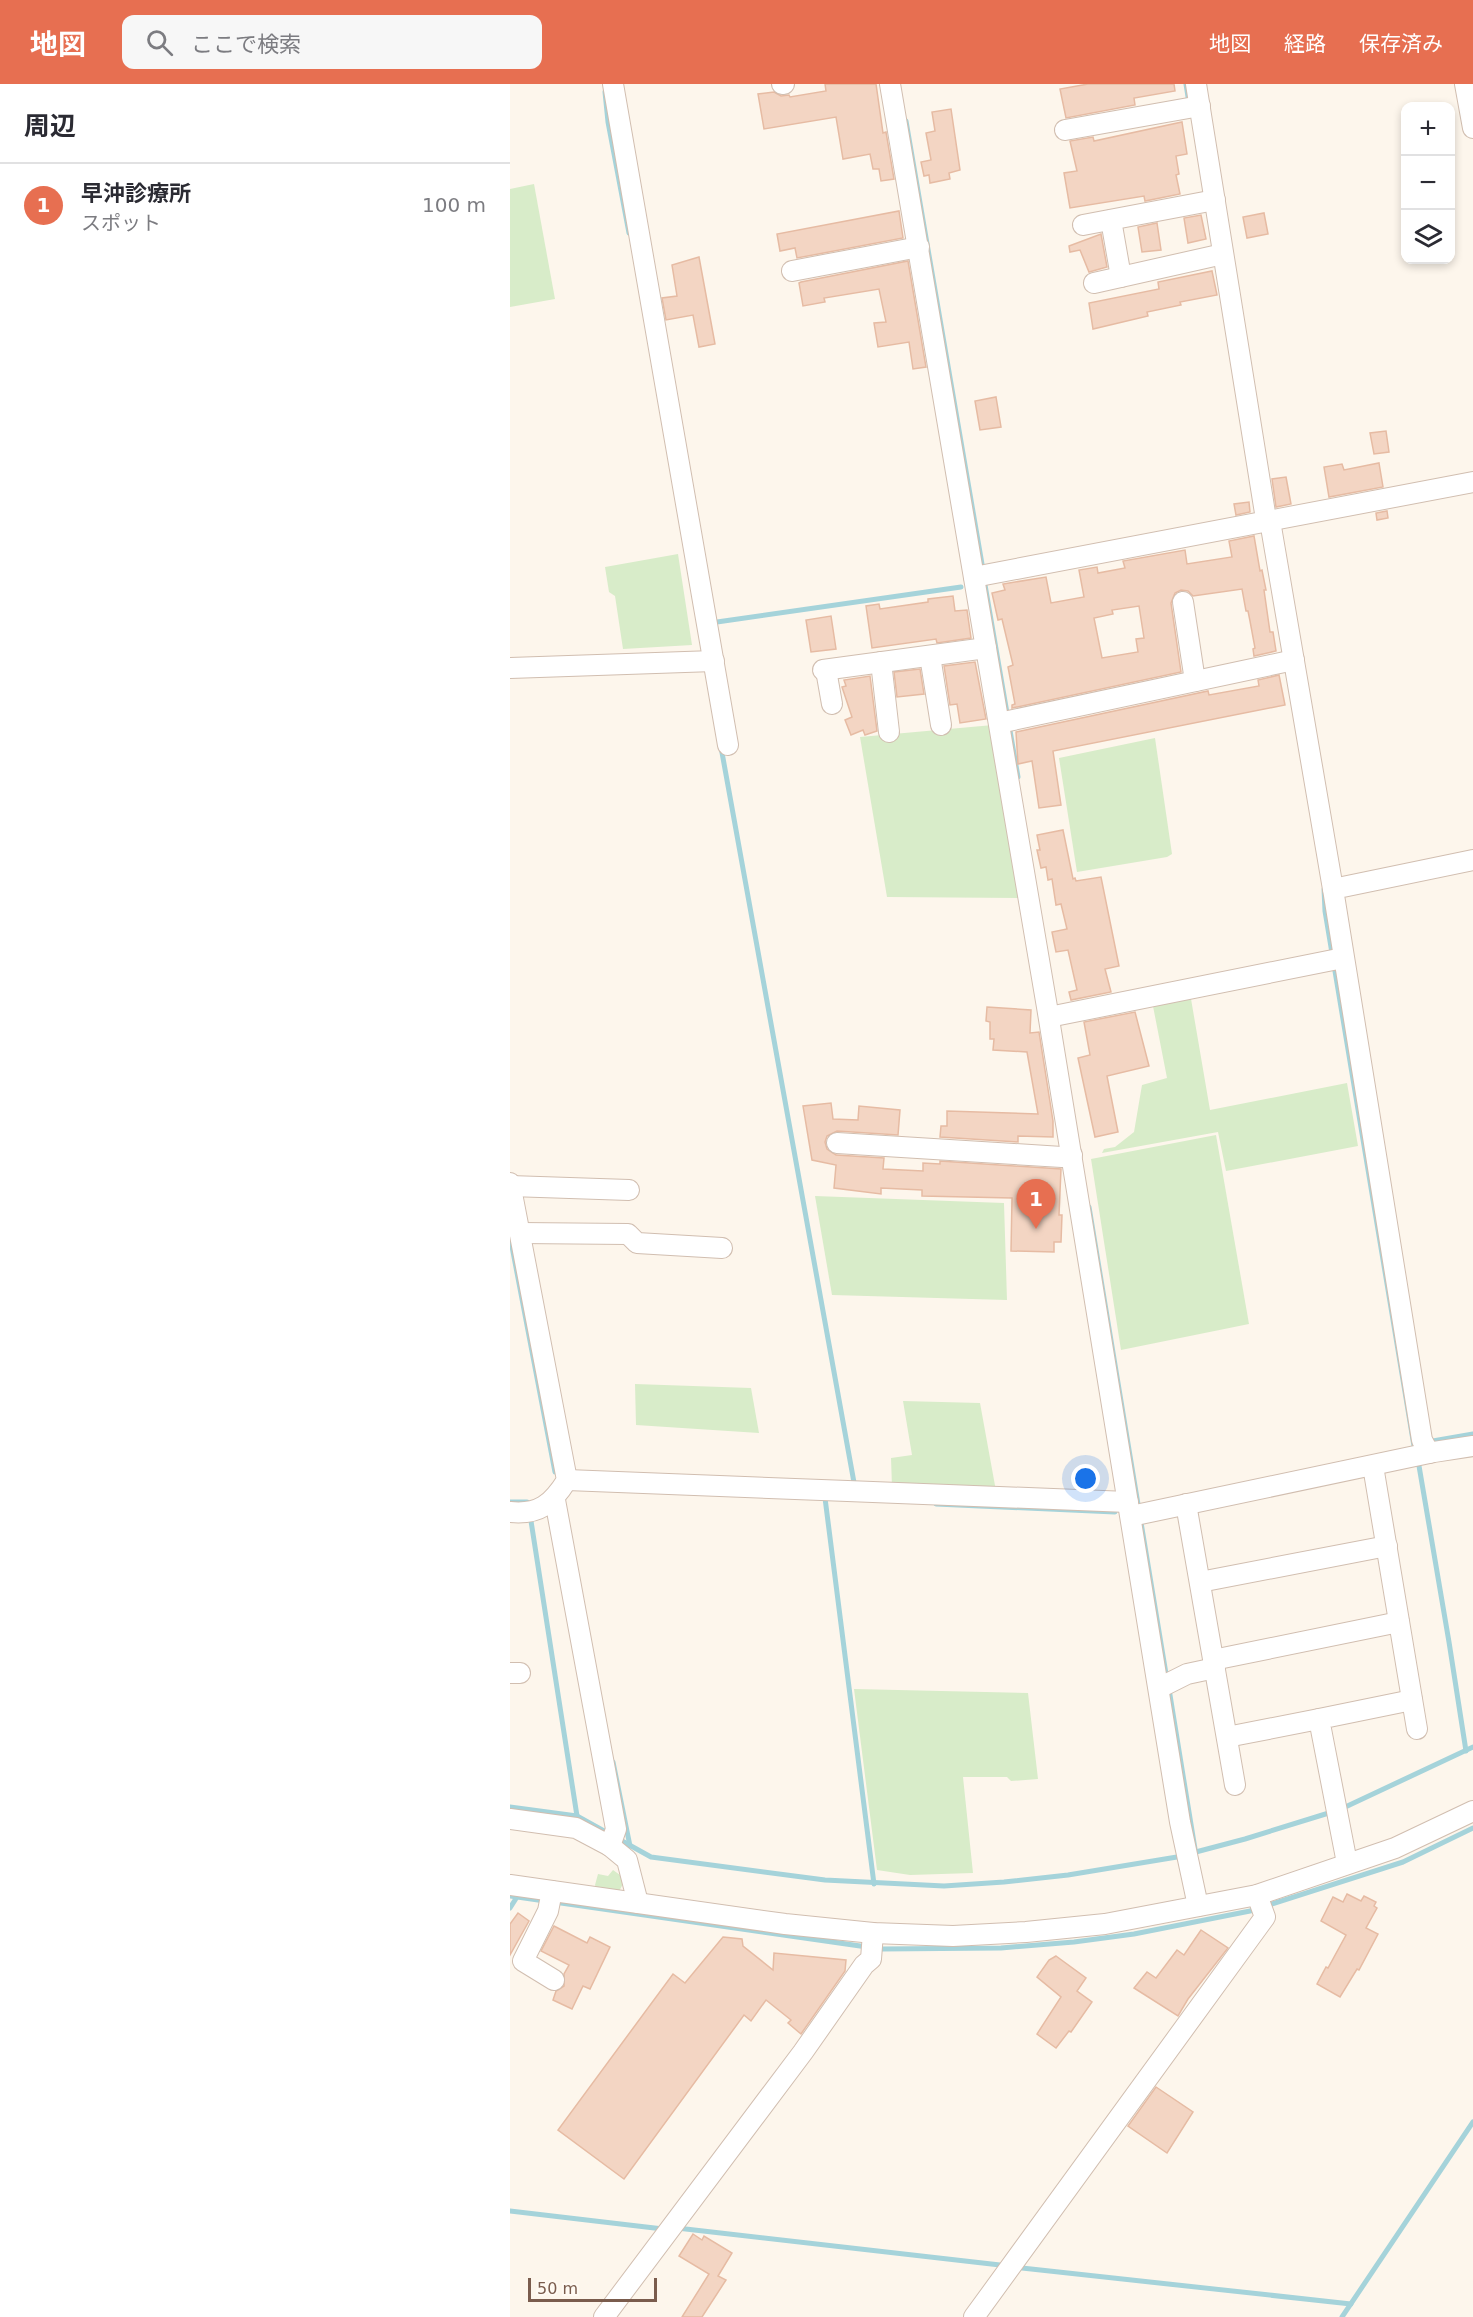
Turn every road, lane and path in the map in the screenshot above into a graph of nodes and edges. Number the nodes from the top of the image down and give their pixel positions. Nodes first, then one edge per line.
1 (613, 84) edge
2 (890, 84) edge
3 (1196, 84) edge
4 (1465, 84) edge
5 (1193, 107) junction
6 (1473, 128) edge
7 (1065, 130) dead end
8 (1209, 201) junction
9 (1111, 220) junction
10 (1083, 225) dead end
11 (919, 247) junction
12 (1218, 256) junction
13 (792, 271) dead end
14 (1121, 277) junction
15 (1094, 283) dead end
16 (1473, 482) edge
17 (1266, 524) junction
18 (981, 576) junction
19 (1183, 602) dead end
20 (986, 648) junction
21 (930, 656) junction
22 (708, 661) junction
23 (881, 662) junction
24 (1289, 662) junction
25 (510, 668) edge
26 (1194, 681) junction
27 (832, 704) dead end
28 (1004, 722) junction
29 (941, 724) dead end
30 (889, 732) dead end
31 (728, 745) dead end
32 (1473, 860) edge
33 (1333, 889) junction
34 (1336, 959) junction
35 (1055, 1016) junction
36 (837, 1143) dead end
37 (1072, 1155) junction
38 (510, 1185) edge
39 (629, 1190) dead end
40 (520, 1233) junction
41 (722, 1248) dead end
42 (1473, 1446) edge
43 (1422, 1451) junction
44 (1373, 1466) junction
45 (567, 1480) junction
46 (555, 1500) junction
47 (1186, 1504) junction
48 (1135, 1511) junction
49 (510, 1512) edge
50 (1387, 1546) junction
51 (1200, 1582) junction
52 (1399, 1622) junction
53 (1214, 1664) junction
54 (1159, 1688) junction
55 (1412, 1700) junction
56 (1319, 1719) junction
57 (1417, 1729) dead end
58 (1227, 1737) junction
59 (1235, 1785) dead end
60 (1473, 1811) edge
61 (510, 1819) edge
62 (612, 1839) junction
63 (1347, 1863) junction
64 (510, 1885) edge
65 (552, 1891) junction
66 (638, 1903) junction
67 (1260, 1904) junction
68 (1198, 1906) junction
69 (872, 1943) junction
70 (554, 1980) dead end
71 (604, 2317) edge
72 (974, 2317) edge

1 - 22 street
2 - 11 street
3 - 5 street
4 - 6 street
5 - 7 street
5 - 8 street
8 - 9 street
8 - 12 street
9 - 10 street
9 - 14 street
11 - 13 street
11 - 18 street
12 - 14 street
12 - 17 street
14 - 15 street
16 - 17 street
17 - 18 street
17 - 24 street
18 - 20 street
19 - 26 street
20 - 21 street
20 - 28 street
21 - 23 street
21 - 29 street
22 - 25 street
22 - 31 street
23 - 27 street
23 - 30 street
24 - 26 street
24 - 33 street
26 - 28 street
28 - 35 street
32 - 33 street
33 - 34 street
34 - 35 street
34 - 43 street
35 - 37 street
36 - 37 street
37 - 48 street
38 - 39 street
38 - 40 street
40 - 41 street
40 - 45 street
42 - 43 street
43 - 44 street
44 - 47 street
44 - 50 street
45 - 46 street
45 - 48 street
46 - 49 street
46 - 62 street
47 - 48 street
47 - 51 street
48 - 54 street
50 - 51 street
50 - 52 street
51 - 53 street
52 - 53 street
52 - 55 street
53 - 54 street
53 - 58 street
54 - 68 street
55 - 56 street
55 - 57 street
56 - 58 street
56 - 63 street
58 - 59 street
60 - 63 street
61 - 62 street
62 - 66 street
63 - 67 street
64 - 65 street
65 - 66 street
65 - 70 street
66 - 69 street
67 - 68 street
67 - 72 street
68 - 69 street
69 - 71 street

